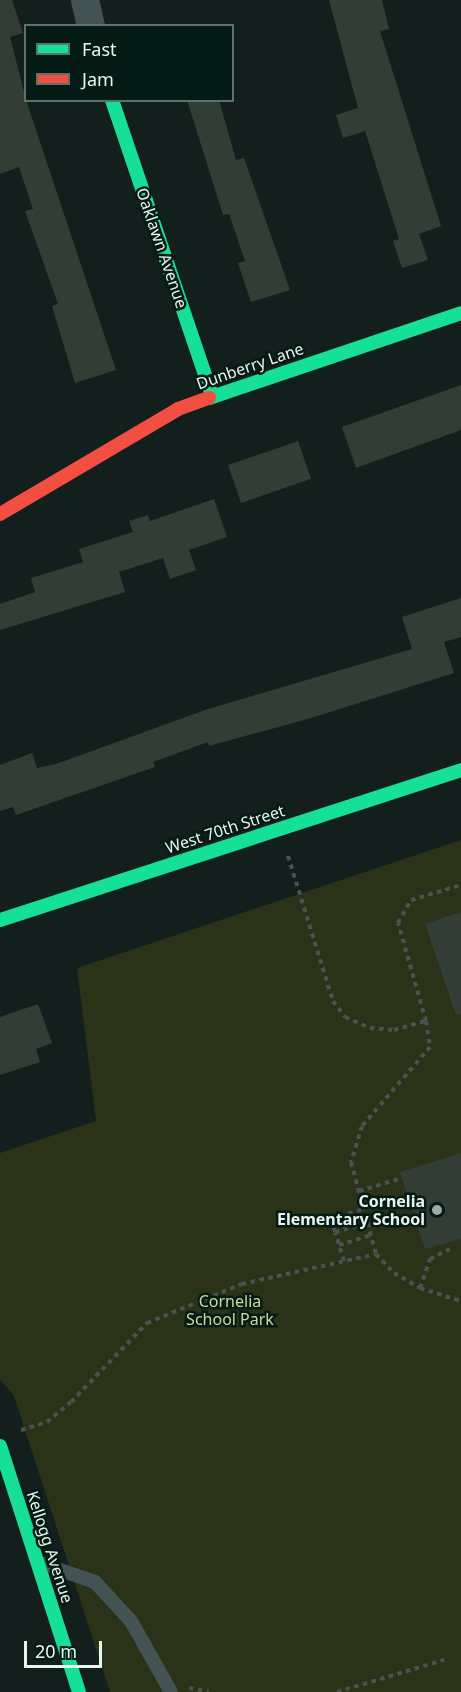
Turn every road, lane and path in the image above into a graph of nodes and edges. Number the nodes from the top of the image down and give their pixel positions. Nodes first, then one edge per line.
1 (85, 0) edge
2 (91, 24) edge
3 (113, 102) edge
4 (461, 313) edge
5 (212, 395) junction
6 (0, 514) edge
7 (461, 770) edge
8 (288, 856) dead end
9 (461, 883) edge
10 (0, 920) edge
11 (426, 1021) junction
12 (402, 1178) dead end
13 (359, 1191) junction
14 (364, 1209) junction
15 (367, 1222) junction
16 (335, 1232) junction
17 (371, 1235) junction
18 (339, 1245) junction
19 (450, 1249) dead end
20 (376, 1254) junction
21 (344, 1261) junction
22 (420, 1288) junction
23 (461, 1301) edge
24 (16, 1431) dead end
25 (0, 1446) edge
26 (37, 1563) junction
27 (444, 1659) dead end
28 (79, 1692) edge
29 (171, 1692) edge
30 (337, 1692) edge

1 - 2 street
3 - 5 street, Oaklawn Avenue
4 - 5 street, Dunberry Lane
5 - 6 street, Dunberry Lane
7 - 10 street, West 70th Street
8 - 11 path
9 - 11 path
11 - 13 path
12 - 13 path
13 - 14 path
14 - 15 path
14 - 16 path
15 - 16 path
15 - 17 path
16 - 18 path
17 - 18 path
17 - 20 path
18 - 21 path
19 - 22 path
20 - 21 path
20 - 22 path
21 - 24 path
22 - 23 path
25 - 26 street, Kellogg Avenue
26 - 28 street, Kellogg Avenue
26 - 29 lane
27 - 30 path

